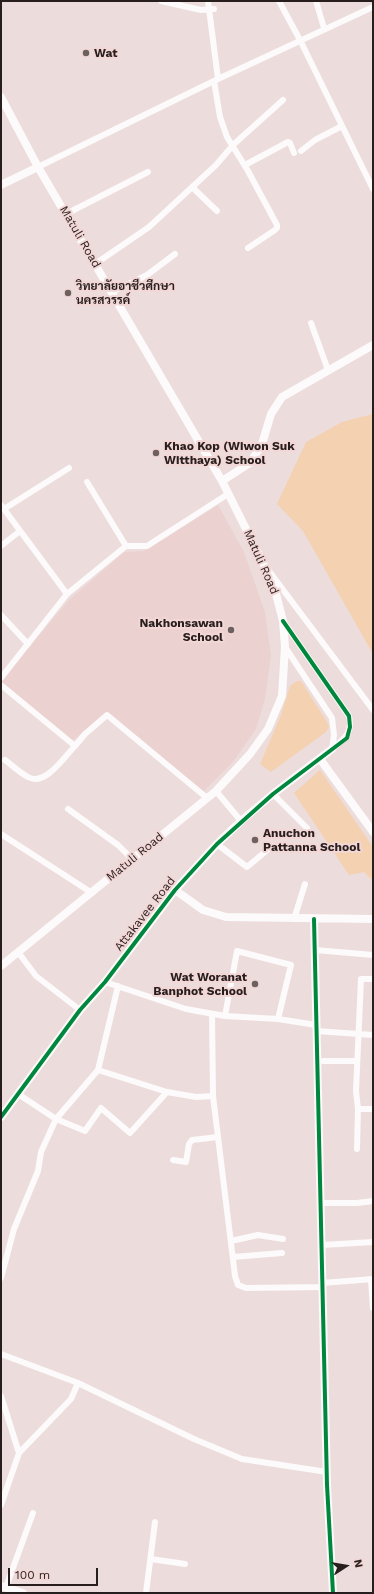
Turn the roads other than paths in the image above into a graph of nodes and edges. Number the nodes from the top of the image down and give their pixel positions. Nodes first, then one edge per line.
1 (161, 1) edge
2 (208, 1) edge
3 (279, 1) edge
4 (316, 1) edge
5 (373, 7) edge
6 (212, 9) junction
7 (324, 28) junction
8 (300, 40) junction
9 (216, 80) junction
10 (1, 97) edge
11 (283, 100) dead end
12 (342, 126) junction
13 (232, 146) junction
14 (301, 151) dead end
15 (294, 153) dead end
16 (245, 165) junction
17 (38, 167) junction
18 (148, 172) dead end
19 (1, 185) edge
20 (192, 187) junction
21 (373, 189) edge
22 (218, 211) dead end
23 (66, 214) junction
24 (248, 248) dead end
25 (175, 254) dead end
26 (95, 264) junction
27 (112, 292) junction
28 (311, 323) dead end
29 (373, 345) edge
30 (328, 370) junction
31 (69, 468) dead end
32 (222, 481) junction
33 (87, 482) dead end
34 (228, 494) junction
35 (2, 507) edge
36 (20, 531) junction
37 (1, 546) edge
38 (126, 546) junction
39 (264, 565) junction
40 (67, 594) junction
41 (1, 615) edge
42 (283, 621) junction
43 (28, 644) junction
44 (285, 647) junction
45 (1, 678) edge
46 (1, 685) edge
47 (373, 710) edge
48 (75, 746) junction
49 (332, 749) junction
50 (320, 759) junction
51 (5, 760) dead end
52 (216, 791) junction
53 (273, 794) junction
54 (207, 798) junction
55 (68, 810) dead end
56 (241, 821) junction
57 (307, 828) dead end
58 (373, 832) edge
59 (1, 834) edge
60 (217, 844) junction
61 (272, 846) dead end
62 (132, 859) junction
63 (305, 884) dead end
64 (175, 890) junction
65 (92, 893) junction
66 (294, 919) junction
67 (314, 919) junction
68 (373, 919) edge
69 (315, 950) junction
70 (18, 952) junction
71 (373, 955) edge
72 (1, 966) edge
73 (373, 980) edge
74 (105, 982) junction
75 (118, 986) junction
76 (80, 1010) junction
77 (212, 1014) junction
78 (225, 1016) junction
79 (278, 1019) junction
80 (316, 1028) junction
81 (359, 1035) junction
82 (373, 1036) edge
83 (323, 1061) dead end
84 (357, 1061) junction
85 (98, 1070) junction
86 (167, 1092) junction
87 (18, 1094) junction
88 (213, 1096) junction
89 (373, 1109) edge
90 (358, 1110) junction
91 (1, 1117) edge
92 (56, 1119) junction
93 (218, 1137) junction
94 (357, 1149) dead end
95 (173, 1160) dead end
96 (373, 1201) edge
97 (320, 1203) junction
98 (283, 1239) dead end
99 (231, 1241) junction
100 (373, 1242) edge
101 (322, 1245) junction
102 (282, 1253) dead end
103 (233, 1257) junction
104 (1, 1278) edge
105 (372, 1279) edge
106 (322, 1285) junction
107 (373, 1308) edge
108 (1, 1354) edge
109 (78, 1383) junction
110 (1, 1396) edge
111 (19, 1453) junction
112 (327, 1472) junction
113 (1, 1505) edge
114 (33, 1513) dead end
115 (155, 1522) dead end
116 (151, 1559) junction
117 (185, 1564) dead end
118 (3, 1587) edge
119 (23, 1593) edge
120 (146, 1593) edge
121 (333, 1593) edge

1 - 6 street
2 - 6 street
3 - 8 street
4 - 7 street
5 - 7 street
6 - 9 street
7 - 8 street
8 - 9 street
8 - 12 street
9 - 13 street
9 - 17 street
10 - 17 street, Matuli Road
11 - 13 street
12 - 14 street
12 - 21 street
13 - 16 street
13 - 20 street
15 - 16 street
16 - 24 street
17 - 19 street
17 - 23 street, Matuli Road
18 - 23 street
20 - 22 street
20 - 26 street
23 - 26 street, Matuli Road
25 - 27 street
26 - 27 street, Matuli Road
27 - 32 street, Matuli Road
28 - 30 street
29 - 30 street
30 - 32 street
31 - 35 street
32 - 34 street, Matuli Road
33 - 38 street
34 - 38 street
34 - 39 street, Matuli Road
35 - 36 street
36 - 37 street
36 - 40 street
38 - 40 street
39 - 42 street, Matuli Road
39 - 47 street
40 - 43 street
41 - 43 street
42 - 44 street, Matuli Road
42 - 49 street
43 - 45 street
44 - 49 street
44 - 52 street, Matuli Road
46 - 48 street
48 - 51 street
48 - 54 street
49 - 50 street, Attakavee Road
50 - 53 street, Attakavee Road
50 - 58 street
52 - 54 street, Matuli Road
52 - 56 street
53 - 56 street, Attakavee Road
53 - 57 street
54 - 62 street, Matuli Road
55 - 62 street
56 - 60 street, Attakavee Road
59 - 65 street
60 - 61 street
60 - 64 street, Attakavee Road
62 - 65 street, Matuli Road
63 - 66 street
64 - 66 street
64 - 74 street, Attakavee Road
65 - 70 street, Matuli Road
66 - 67 street
67 - 68 street
67 - 69 street
69 - 71 street
69 - 80 street
70 - 72 street, Matuli Road
70 - 76 street
73 - 81 street
74 - 75 street
74 - 76 street, Attakavee Road
75 - 77 street
75 - 85 street
76 - 87 street, Attakavee Road
77 - 78 street
77 - 88 street
78 - 79 street
78 - 79 street
79 - 80 street
80 - 81 street
80 - 97 street
81 - 82 street
81 - 84 street
83 - 84 street
84 - 90 street
85 - 86 street
85 - 92 street
86 - 88 street
86 - 92 street
87 - 91 street, Attakavee Road
87 - 92 street
88 - 93 street
89 - 90 street
90 - 94 street
92 - 104 street
93 - 95 street
93 - 99 street
96 - 97 street
97 - 101 street
98 - 99 street
99 - 103 street
100 - 101 street
101 - 106 street
102 - 103 street
103 - 106 street
105 - 106 street
105 - 107 street
106 - 112 street
108 - 109 street
109 - 111 street
109 - 112 street
110 - 111 street
111 - 113 street
112 - 121 street
114 - 118 street
115 - 116 street
116 - 117 street
116 - 120 street
118 - 119 street

